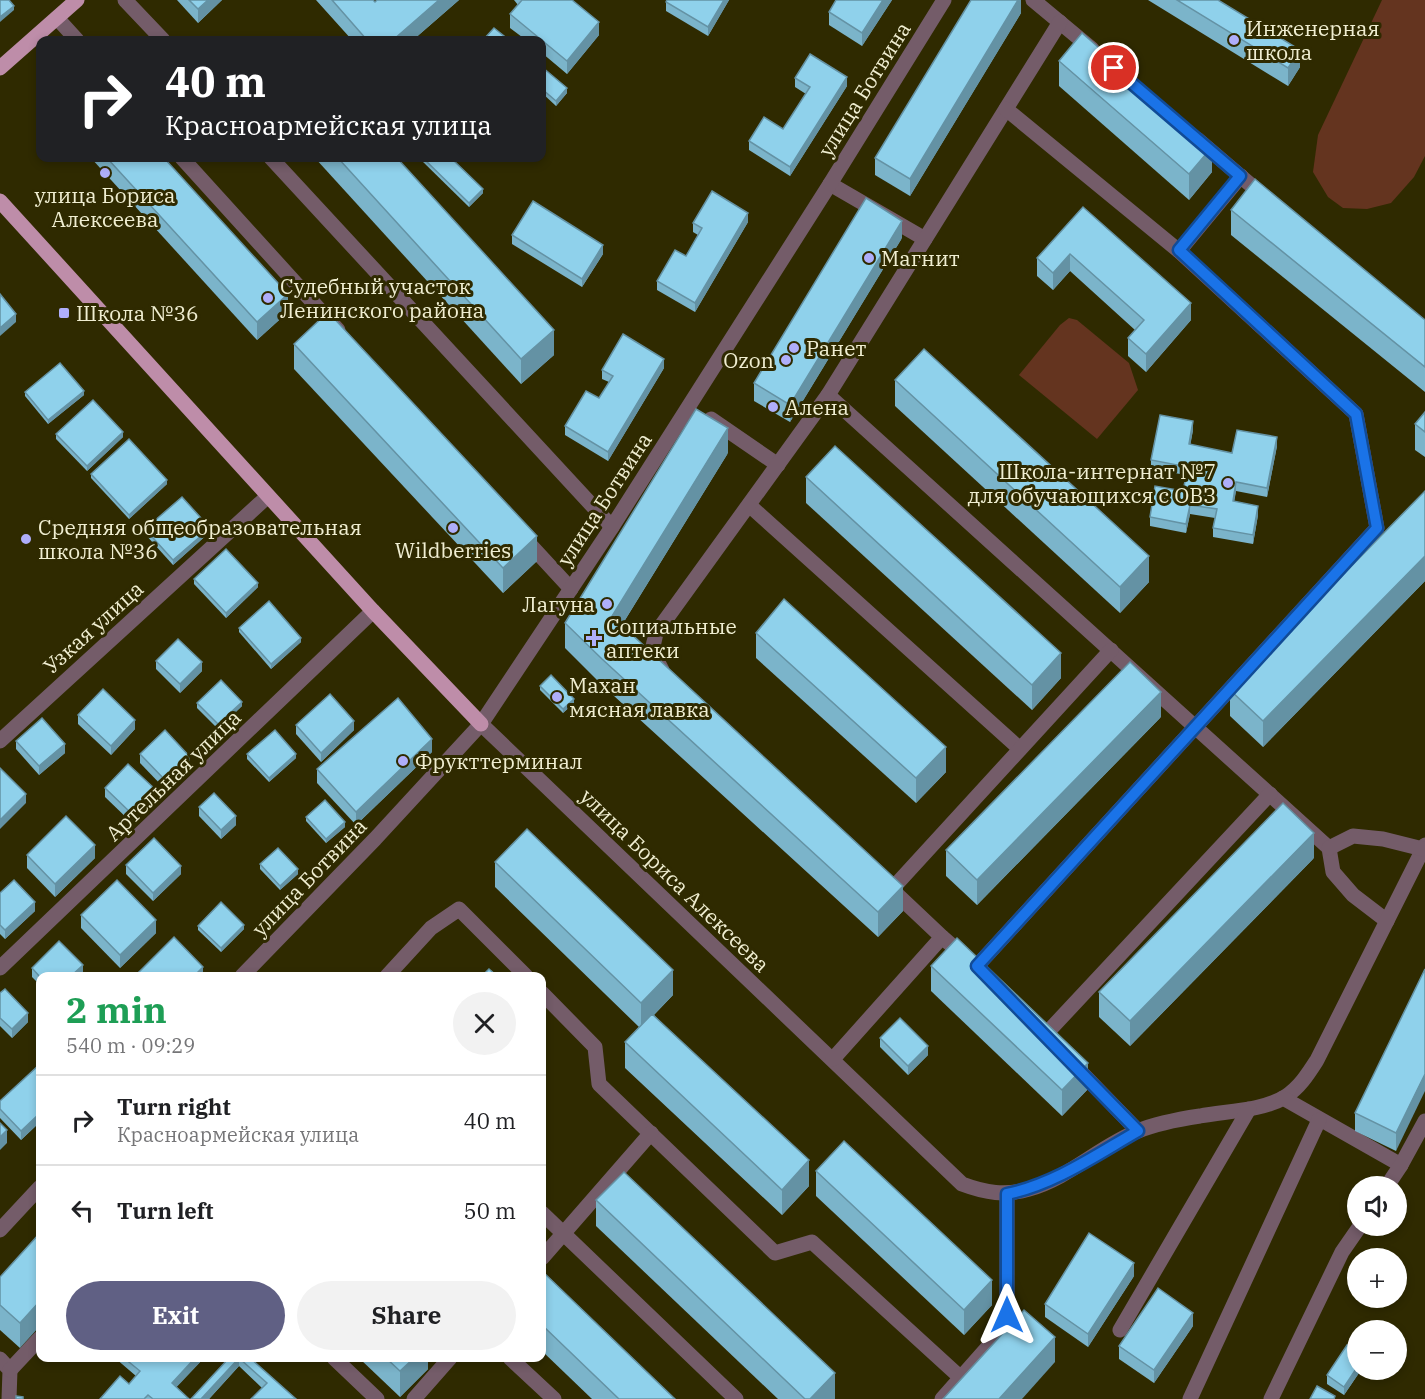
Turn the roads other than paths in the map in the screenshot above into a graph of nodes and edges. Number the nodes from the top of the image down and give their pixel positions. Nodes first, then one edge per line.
1 (77, 0) edge
2 (125, 0) edge
3 (944, 0) edge
4 (1033, 0) edge
5 (57, 18) junction
6 (1060, 22) junction
7 (36, 36) edge
8 (36, 36) edge
9 (73, 36) edge
10 (159, 36) edge
11 (1105, 60) edge
12 (0, 68) edge
13 (1006, 109) junction
14 (1186, 130) edge
15 (186, 162) edge
16 (275, 162) edge
17 (1240, 176) junction
18 (830, 184) junction
19 (0, 201) edge
20 (1276, 206) edge
21 (925, 239) junction
22 (1179, 250) junction
23 (349, 342) edge
24 (828, 395) junction
25 (689, 405) junction
26 (778, 465) junction
27 (268, 496) junction
28 (748, 505) junction
29 (515, 527) edge
30 (612, 527) junction
31 (570, 589) junction
32 (373, 611) junction
33 (1112, 650) junction
34 (677, 684) edge
35 (481, 724) junction
36 (1197, 727) junction
37 (0, 741) edge
38 (1020, 749) junction
39 (1270, 794) junction
40 (1424, 847) edge
41 (1329, 848) junction
42 (874, 873) edge
43 (892, 889) junction
44 (1387, 921) junction
45 (942, 937) junction
46 (0, 968) edge
47 (246, 972) edge
48 (391, 972) edge
49 (521, 972) edge
50 (546, 997) edge
51 (1045, 1035) edge
52 (832, 1059) junction
53 (1068, 1059) edge
54 (1283, 1098) junction
55 (1249, 1109) junction
56 (1319, 1120) junction
57 (1425, 1121) edge
58 (1138, 1131) junction
59 (651, 1133) junction
60 (1401, 1165) junction
61 (1394, 1176) edge
62 (36, 1192) edge
63 (1007, 1194) junction
64 (546, 1217) edge
65 (0, 1230) edge
66 (563, 1234) junction
67 (1353, 1236) edge
68 (546, 1253) edge
69 (1120, 1330) dead end
70 (36, 1341) edge
71 (338, 1362) edge
72 (446, 1362) edge
73 (514, 1362) edge
74 (5, 1364) edge
75 (961, 1378) junction
76 (9, 1399) edge
77 (377, 1399) edge
78 (414, 1399) edge
79 (554, 1399) edge
80 (736, 1399) edge
81 (942, 1399) edge
82 (1190, 1399) edge
83 (1271, 1399) edge

1 - 5 main road
2 - 10 street
3 - 18 street, улица Ботвина
4 - 6 street
5 - 8 main road
5 - 9 street
6 - 11 street
6 - 13 street
7 - 12 main road
13 - 21 street
13 - 22 street
14 - 17 street
15 - 23 street
16 - 30 street
17 - 20 street
17 - 22 street
18 - 21 street
18 - 25 street, улица Ботвина
19 - 27 main road, улица Бориса Алексеева
21 - 24 street
22 - 36 street
24 - 26 street
24 - 33 street
25 - 26 street
25 - 30 street, улица Ботвина
26 - 28 street
27 - 32 main road, улица Бориса Алексеева
27 - 37 street, Узкая улица
28 - 34 street
28 - 38 street
29 - 31 street
30 - 31 street, улица Ботвина
31 - 35 street, улица Ботвина
32 - 35 main road, улица Бориса Алексеева
32 - 46 street, Артельная улица
33 - 36 street
33 - 38 street
35 - 47 street, улица Ботвина
35 - 52 street, улица Бориса Алексеева
36 - 39 street
36 - 45 street
38 - 43 street
39 - 41 street
39 - 51 street
40 - 41 street
40 - 44 street
41 - 44 street
42 - 43 street
43 - 45 street
44 - 54 street
45 - 52 street
48 - 49 street
50 - 59 street
52 - 63 street, улица Бориса Алексеева
53 - 58 street
54 - 55 street
54 - 56 street
55 - 58 street
55 - 69 street
56 - 60 street
56 - 82 street
57 - 60 street
58 - 63 street
59 - 66 street
59 - 75 street
60 - 61 street
62 - 65 street
63 - 75 street
64 - 66 street
66 - 68 street
66 - 80 street
67 - 83 street
70 - 74 street
71 - 77 street
72 - 78 street
73 - 79 street
74 - 76 street
75 - 81 street

